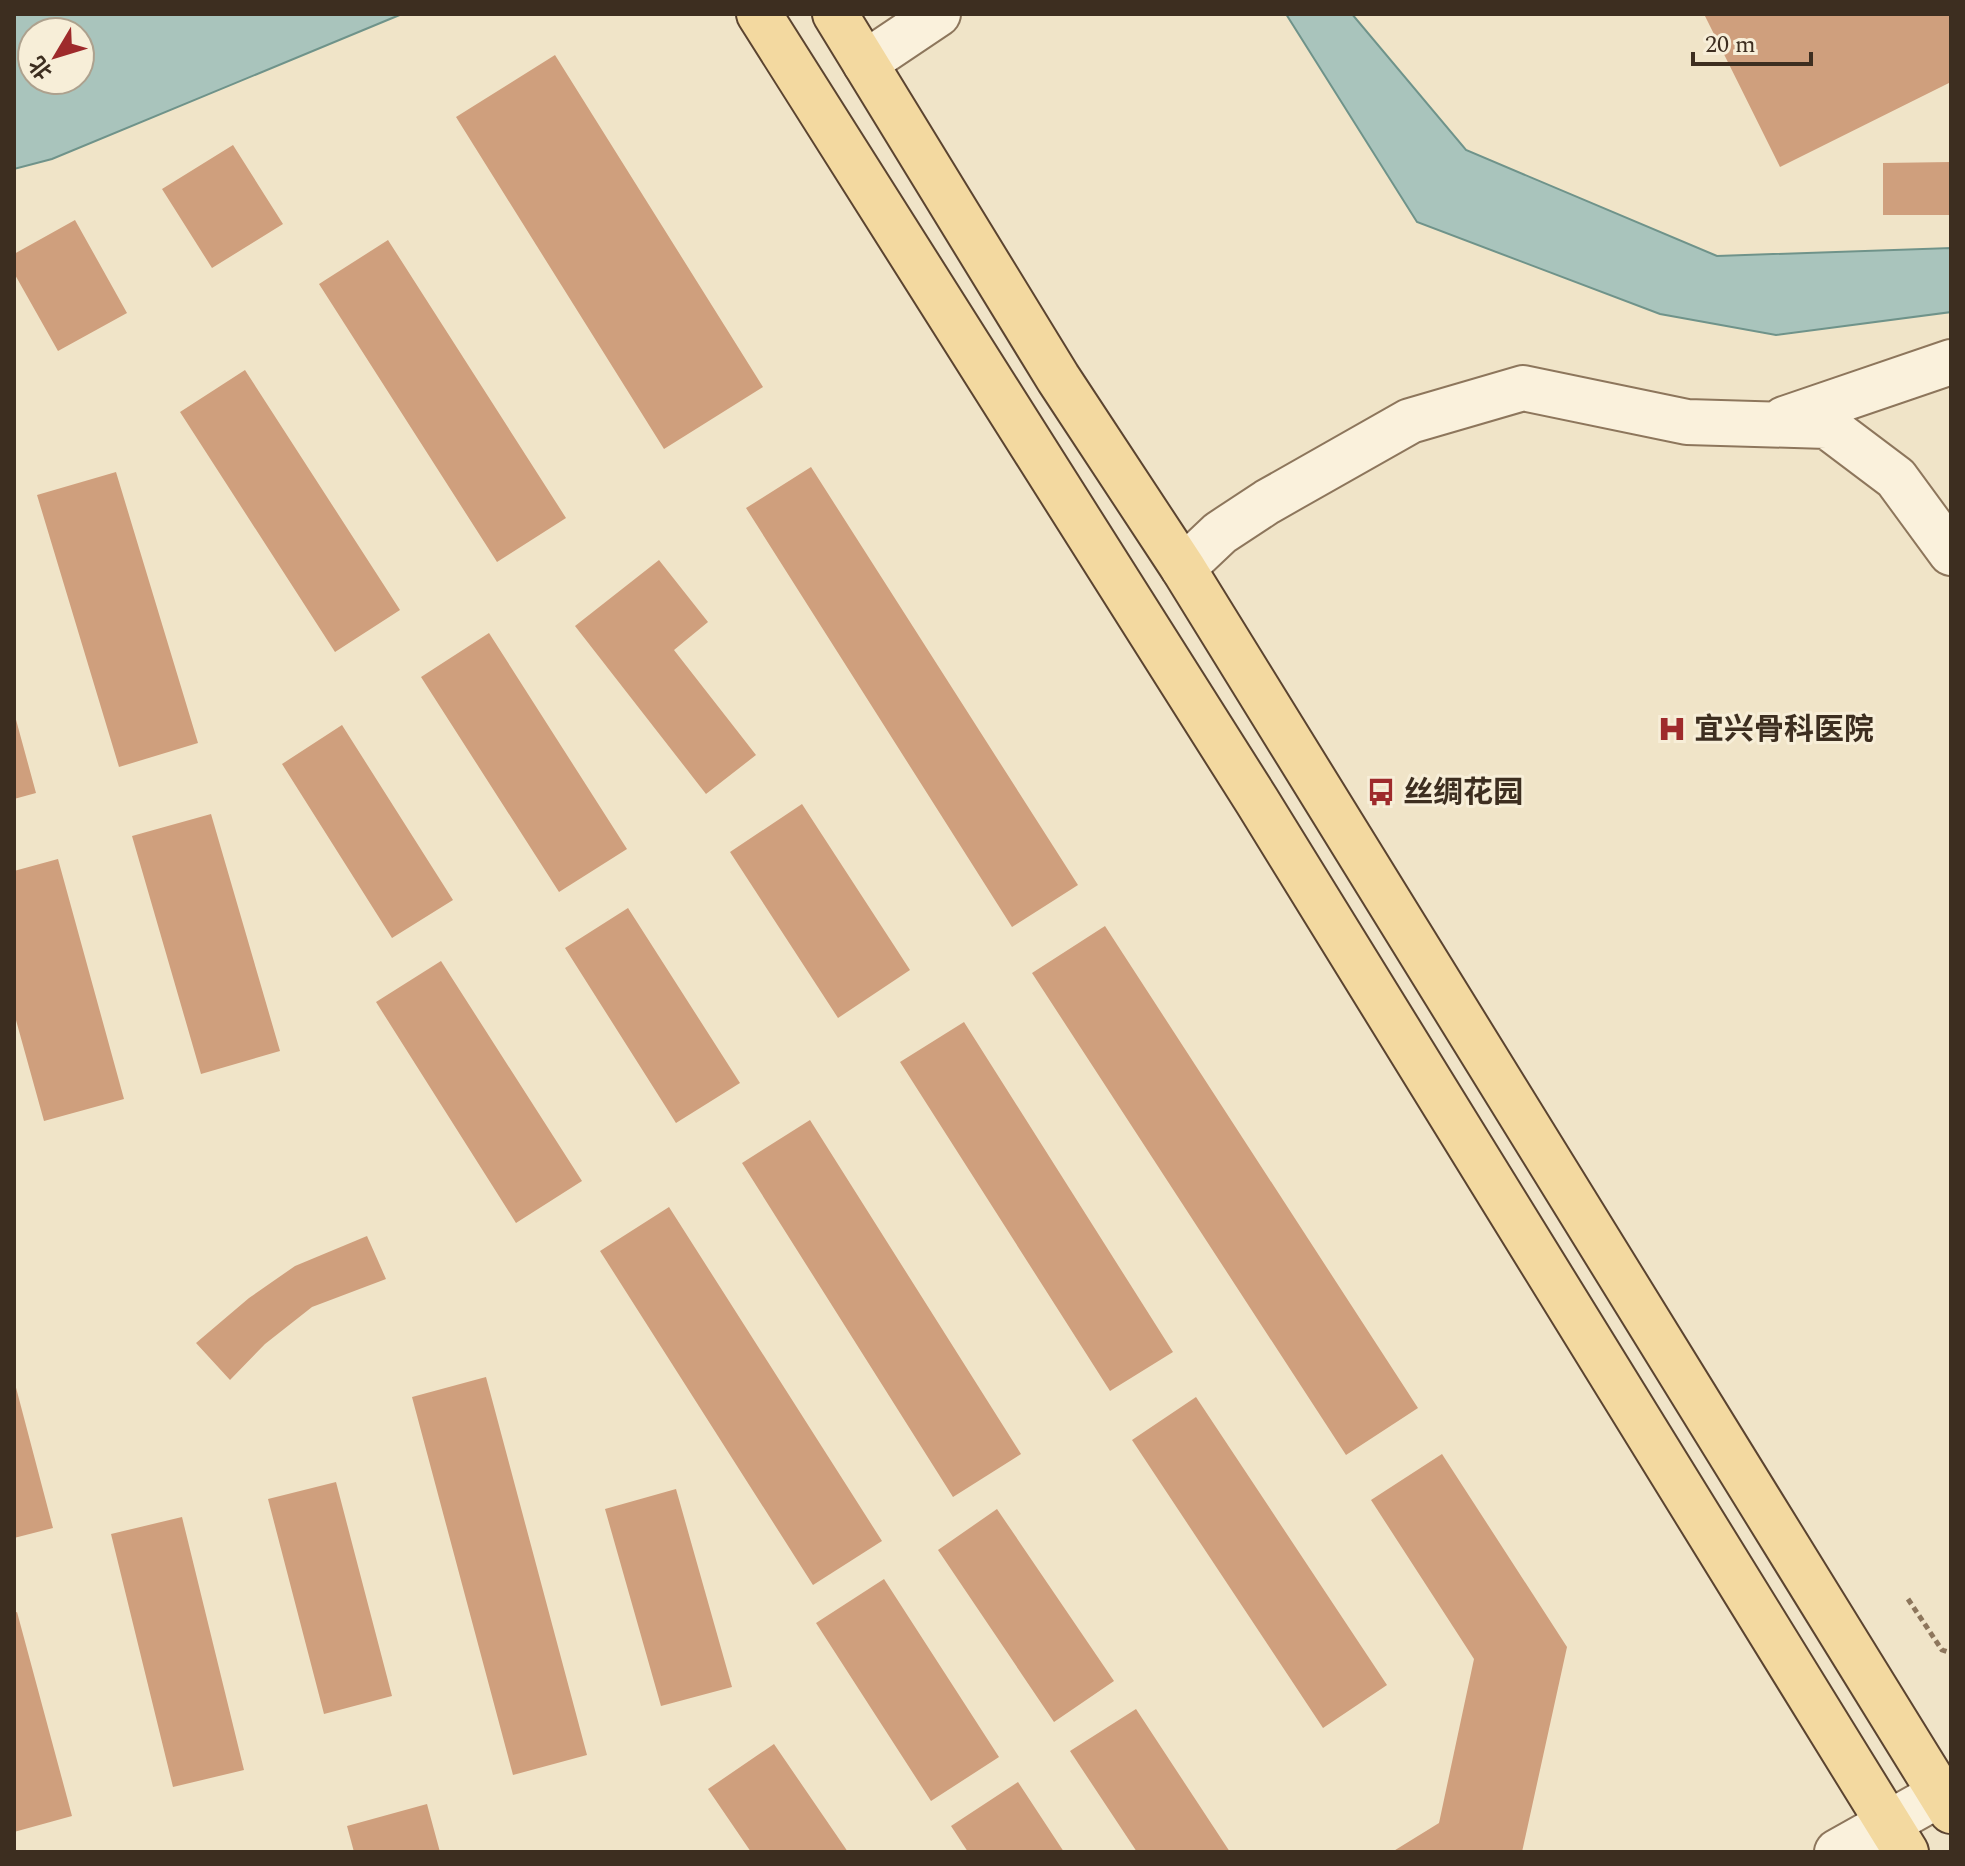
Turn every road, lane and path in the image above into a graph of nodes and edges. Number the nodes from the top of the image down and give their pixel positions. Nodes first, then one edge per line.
1 (759, 14) edge
2 (835, 14) edge
3 (938, 14) edge
4 (865, 63) junction
5 (1951, 362) edge
6 (1771, 425) junction
7 (1951, 553) edge
8 (1183, 568) junction
9 (1908, 1599) dead end
10 (1951, 1653) edge
11 (1947, 1798) edge
12 (1897, 1838) edge
13 (1837, 1852) edge

1 - 12 main road
2 - 4 main road
3 - 4 street
4 - 8 main road
5 - 6 street
6 - 7 street
6 - 8 street
8 - 11 main road
9 - 10 path
11 - 12 street
12 - 13 street

